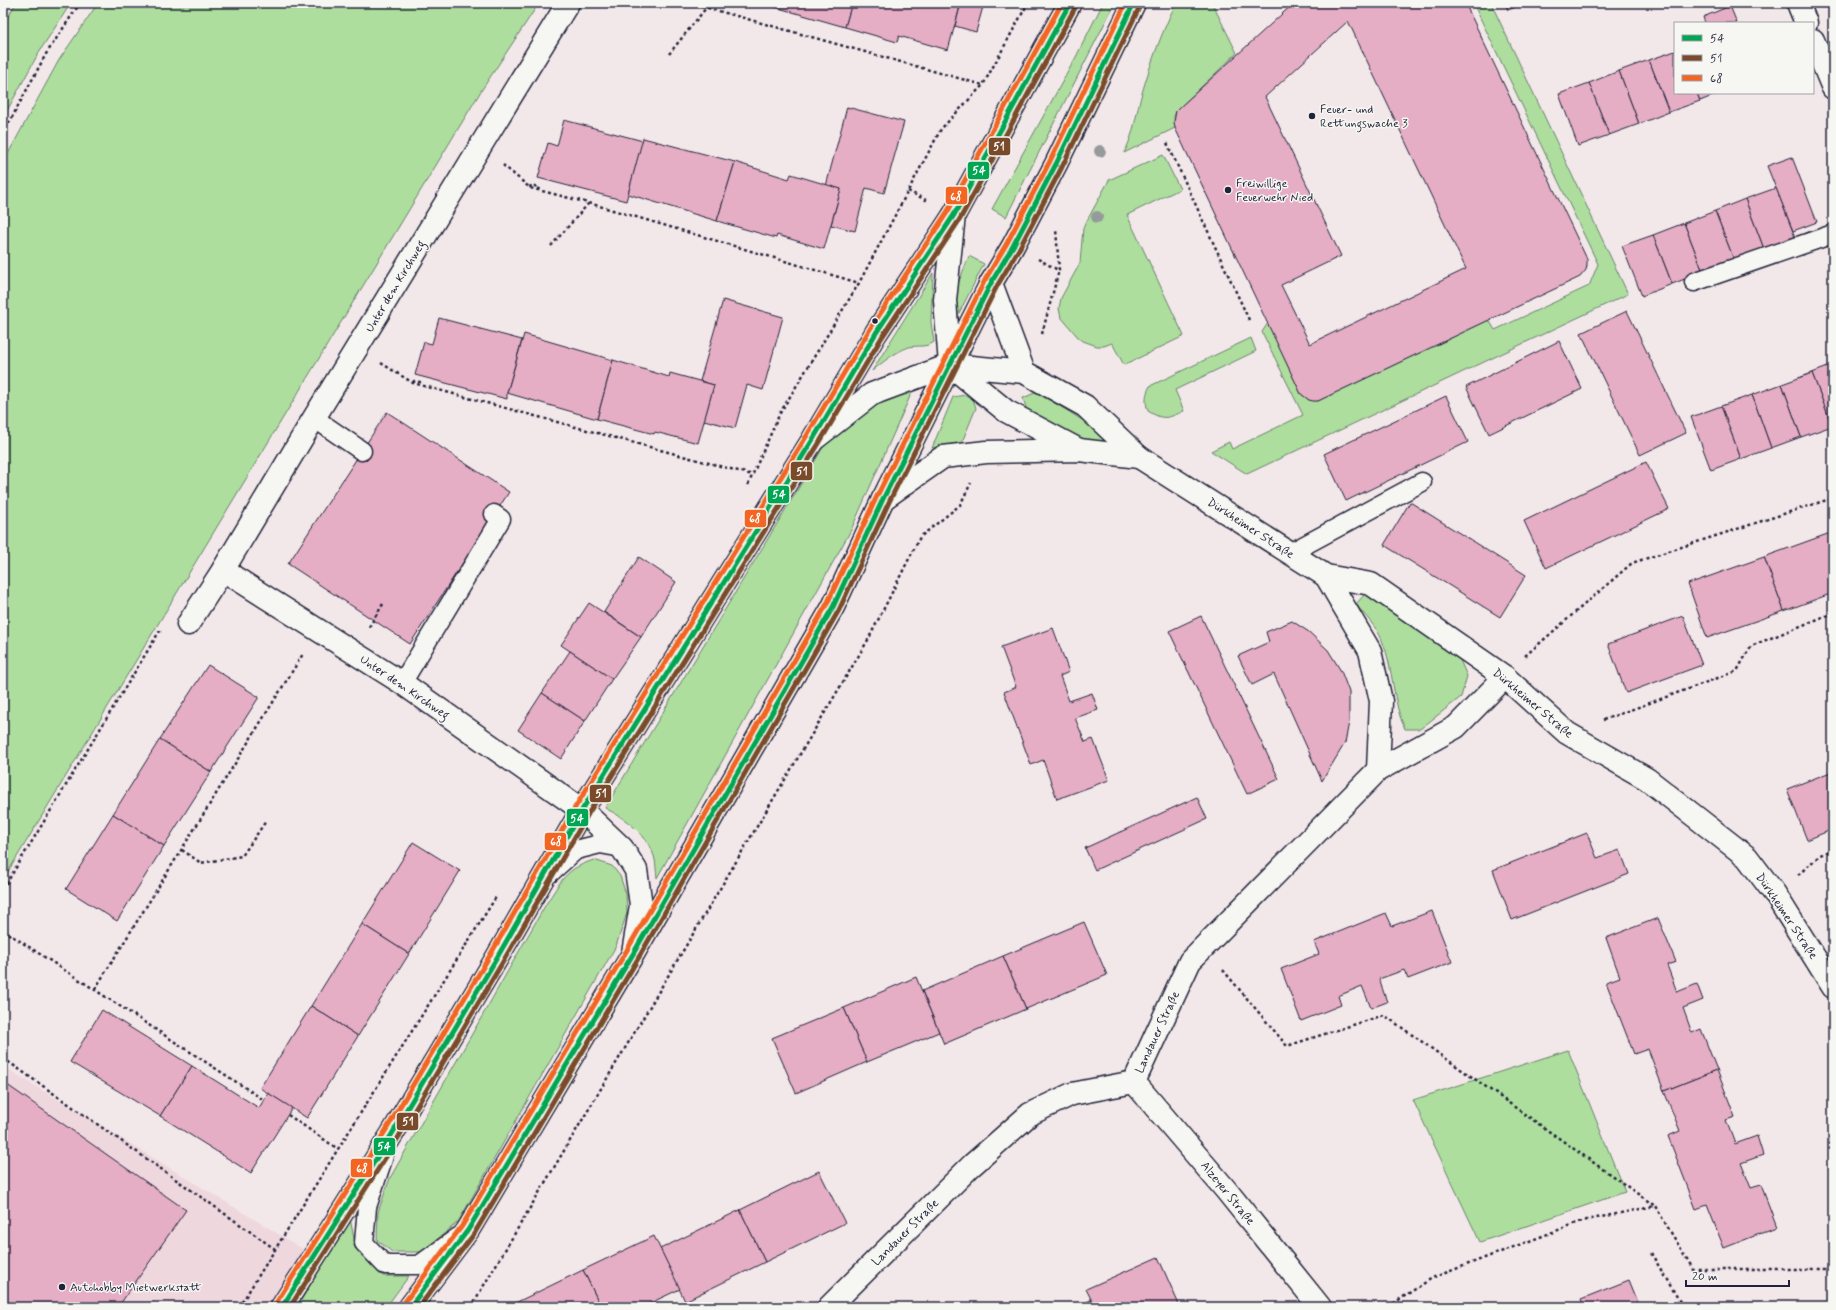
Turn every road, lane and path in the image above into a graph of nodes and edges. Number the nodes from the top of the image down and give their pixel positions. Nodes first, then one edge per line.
1 (80, 3) edge
2 (568, 3) edge
3 (690, 3) edge
4 (1028, 3) edge
5 (1070, 3) edge
6 (1134, 3) edge
7 (1798, 3) edge
8 (706, 8) junction
9 (1806, 22) edge
10 (1814, 42) edge
11 (669, 54) dead end
12 (983, 85) junction
13 (1833, 88) edge
14 (3, 134) edge
15 (1167, 143) dead end
16 (481, 147) junction
17 (908, 191) junction
18 (930, 202) dead end
19 (589, 203) junction
20 (954, 215) junction
21 (1833, 234) edge
22 (551, 246) dead end
23 (1034, 257) dead end
24 (859, 282) junction
25 (1694, 282) dead end
26 (991, 283) junction
27 (1250, 322) dead end
28 (357, 349) junction
29 (950, 365) junction
30 (1024, 372) junction
31 (314, 418) junction
32 (812, 441) junction
33 (1079, 450) junction
34 (362, 451) dead end
35 (986, 452) junction
36 (1139, 457) junction
37 (753, 475) junction
38 (1422, 482) dead end
39 (746, 488) dead end
40 (1833, 498) edge
41 (883, 500) junction
42 (494, 514) dead end
43 (1290, 553) junction
44 (223, 570) junction
45 (1326, 576) junction
46 (383, 604) dead end
47 (1833, 613) edge
48 (373, 620) dead end
49 (188, 624) joint
50 (318, 630) junction
51 (1505, 677) junction
52 (402, 683) junction
53 (1567, 733) junction
54 (1378, 770) junction
55 (582, 810) junction
56 (266, 821) dead end
57 (622, 848) junction
58 (182, 850) junction
59 (1833, 850) edge
60 (543, 880) junction
61 (3, 889) edge
62 (497, 894) dead end
63 (1775, 894) junction
64 (3, 930) edge
65 (1204, 947) junction
66 (633, 954) junction
67 (1833, 987) edge
68 (95, 989) junction
69 (3, 1058) edge
70 (1134, 1082) junction
71 (264, 1100) dead end
72 (288, 1115) dead end
73 (392, 1134) junction
74 (338, 1149) junction
75 (1655, 1206) junction
76 (468, 1230) junction
77 (276, 1250) junction
78 (1650, 1253) dead end
79 (1833, 1269) edge
80 (239, 1307) edge
81 (282, 1307) edge
82 (410, 1307) edge
83 (472, 1307) edge
84 (829, 1307) edge
85 (1320, 1307) edge
86 (1388, 1307) edge
87 (1683, 1307) edge

1 - 14 path
2 - 16 street, Unter dem Kirchweg
3 - 8 path
4 - 12 path
5 - 20 street
6 - 26 street
7 - 9 street
8 - 11 path
8 - 12 path
10 - 13 street
12 - 17 path
15 - 27 path
16 - 19 path
16 - 28 street, Unter dem Kirchweg
17 - 18 path
17 - 24 path
19 - 22 path
19 - 24 path
20 - 29 street
20 - 32 street
21 - 25 lane
23 - 30 path
24 - 37 path
26 - 29 street
26 - 30 street
28 - 31 street, Unter dem Kirchweg
28 - 37 path
29 - 30 street, Dürkheimer Straße
29 - 32 street, Dürkheimer Straße
29 - 33 street, Dürkheimer Straße
29 - 41 street
30 - 36 street, Dürkheimer Straße
31 - 34 lane
31 - 44 street, Unter dem Kirchweg
32 - 55 street
33 - 35 street, Dürkheimer Straße
33 - 36 street, Dürkheimer Straße
35 - 41 street, Dürkheimer Straße
35 - 83 path
36 - 43 street, Dürkheimer Straße
37 - 39 path
38 - 43 lane
40 - 51 path
41 - 66 street
42 - 52 lane
43 - 45 street, Dürkheimer Straße
44 - 49 street, Unter dem Kirchweg
44 - 50 street, Unter dem Kirchweg
45 - 51 street, Dürkheimer Straße
45 - 54 street
46 - 48 path
47 - 53 path
49 - 61 path
50 - 52 street, Unter dem Kirchweg
50 - 58 path
51 - 53 street, Dürkheimer Straße
51 - 54 street, Landauer Straße
52 - 55 street, Unter dem Kirchweg
53 - 63 street, Dürkheimer Straße
54 - 65 street, Landauer Straße
55 - 57 street, Unter dem Kirchweg
55 - 60 street
56 - 58 path
57 - 60 lane
57 - 66 street, Unter dem Kirchweg
58 - 68 path
59 - 63 path
60 - 73 street
62 - 74 path
63 - 67 street, Dürkheimer Straße
64 - 68 path
65 - 70 street, Landauer Straße
65 - 75 path
66 - 76 street
68 - 71 path
69 - 77 path
70 - 84 street, Landauer Straße
70 - 85 street, Alzeyer Straße
72 - 74 path
73 - 76 lane
73 - 81 street
74 - 77 path
75 - 79 path
75 - 86 path
76 - 82 street
77 - 80 path
78 - 87 path

